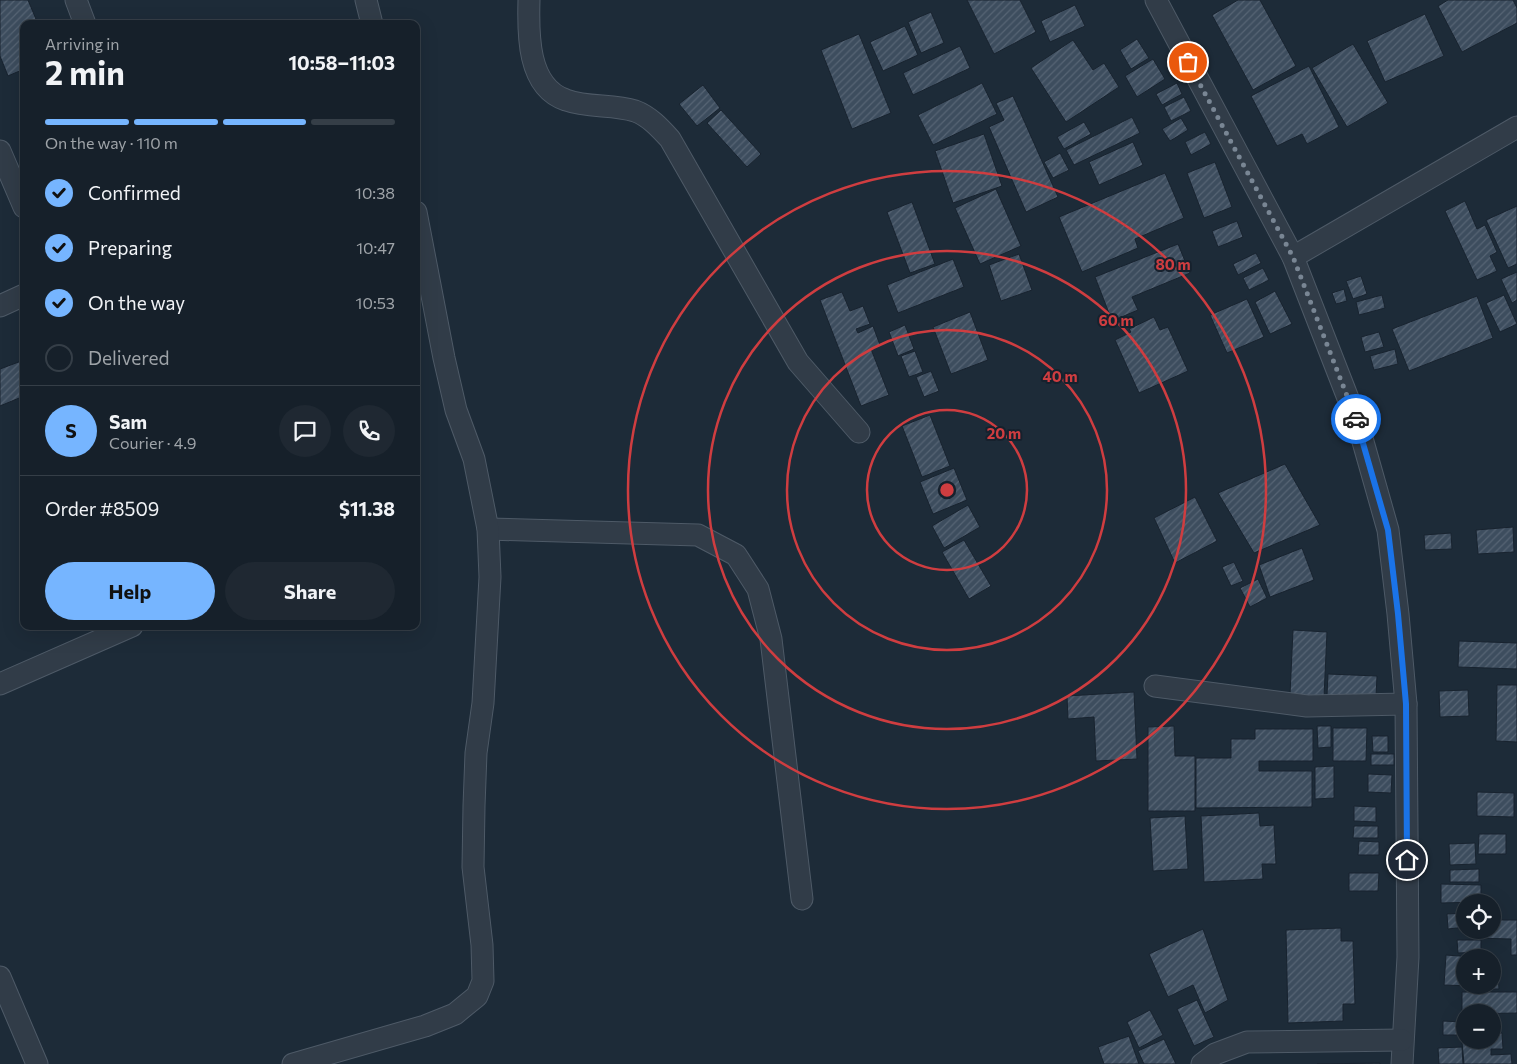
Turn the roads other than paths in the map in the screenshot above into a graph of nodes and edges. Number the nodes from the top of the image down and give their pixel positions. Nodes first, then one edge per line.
1 (76, 0) edge
2 (366, 0) edge
3 (530, 0) edge
4 (1156, 0) edge
5 (83, 20) edge
6 (371, 20) edge
7 (1517, 127) edge
8 (0, 151) edge
9 (20, 198) edge
10 (420, 233) edge
11 (1293, 257) junction
12 (20, 297) edge
13 (0, 306) edge
14 (859, 432) dead end
15 (488, 529) junction
16 (123, 630) edge
17 (0, 684) edge
18 (1155, 686) dead end
19 (1406, 704) junction
20 (802, 899) dead end
21 (0, 977) edge
22 (1402, 1040) junction
23 (37, 1064) edge
24 (294, 1064) edge
25 (1202, 1064) edge
26 (1402, 1064) edge

1 - 5 street
2 - 6 street
3 - 14 street
4 - 11 street
7 - 11 street
8 - 9 street
10 - 15 street
11 - 19 street
12 - 13 street
15 - 20 street
15 - 24 street
16 - 17 street
18 - 19 street
19 - 22 street
21 - 23 street
22 - 25 street
22 - 26 street

